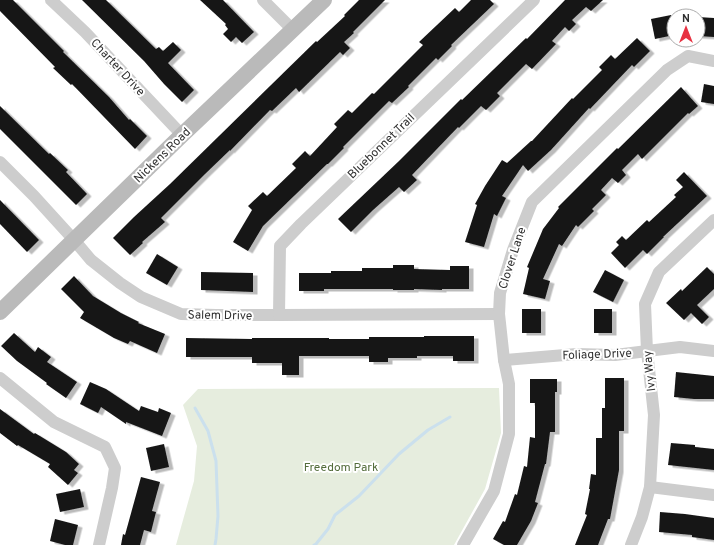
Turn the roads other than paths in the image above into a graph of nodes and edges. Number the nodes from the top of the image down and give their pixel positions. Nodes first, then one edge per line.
1 (51, 0) edge
2 (263, 0) edge
3 (324, 0) edge
4 (534, 0) edge
5 (293, 30) junction
6 (714, 61) edge
7 (182, 135) junction
8 (0, 162) edge
9 (714, 220) edge
10 (74, 240) junction
11 (0, 312) edge
12 (499, 314) junction
13 (279, 315) junction
14 (647, 351) junction
15 (714, 351) edge
16 (504, 360) junction
17 (0, 378) edge
18 (650, 487) junction
19 (714, 495) edge
20 (99, 545) edge
21 (463, 545) edge
22 (631, 545) edge

1 - 7 street, Charter Drive
2 - 5 street
3 - 5 street, Nickens Road
4 - 13 street, Bluebonnet Trail
5 - 7 street, Nickens Road
6 - 12 street, Clover Lane
7 - 10 street, Nickens Road
8 - 10 street, Salem Drive
9 - 14 street, Ivy Way
10 - 11 street, Nickens Road
10 - 13 street, Salem Drive
12 - 13 street, Salem Drive
12 - 16 street, Clover Lane
14 - 15 street, Foliage Drive
14 - 16 street, Foliage Drive
14 - 18 street, Ivy Way
16 - 21 street, Clover Lane
17 - 20 street
18 - 19 street
18 - 22 street, Ivy Way

